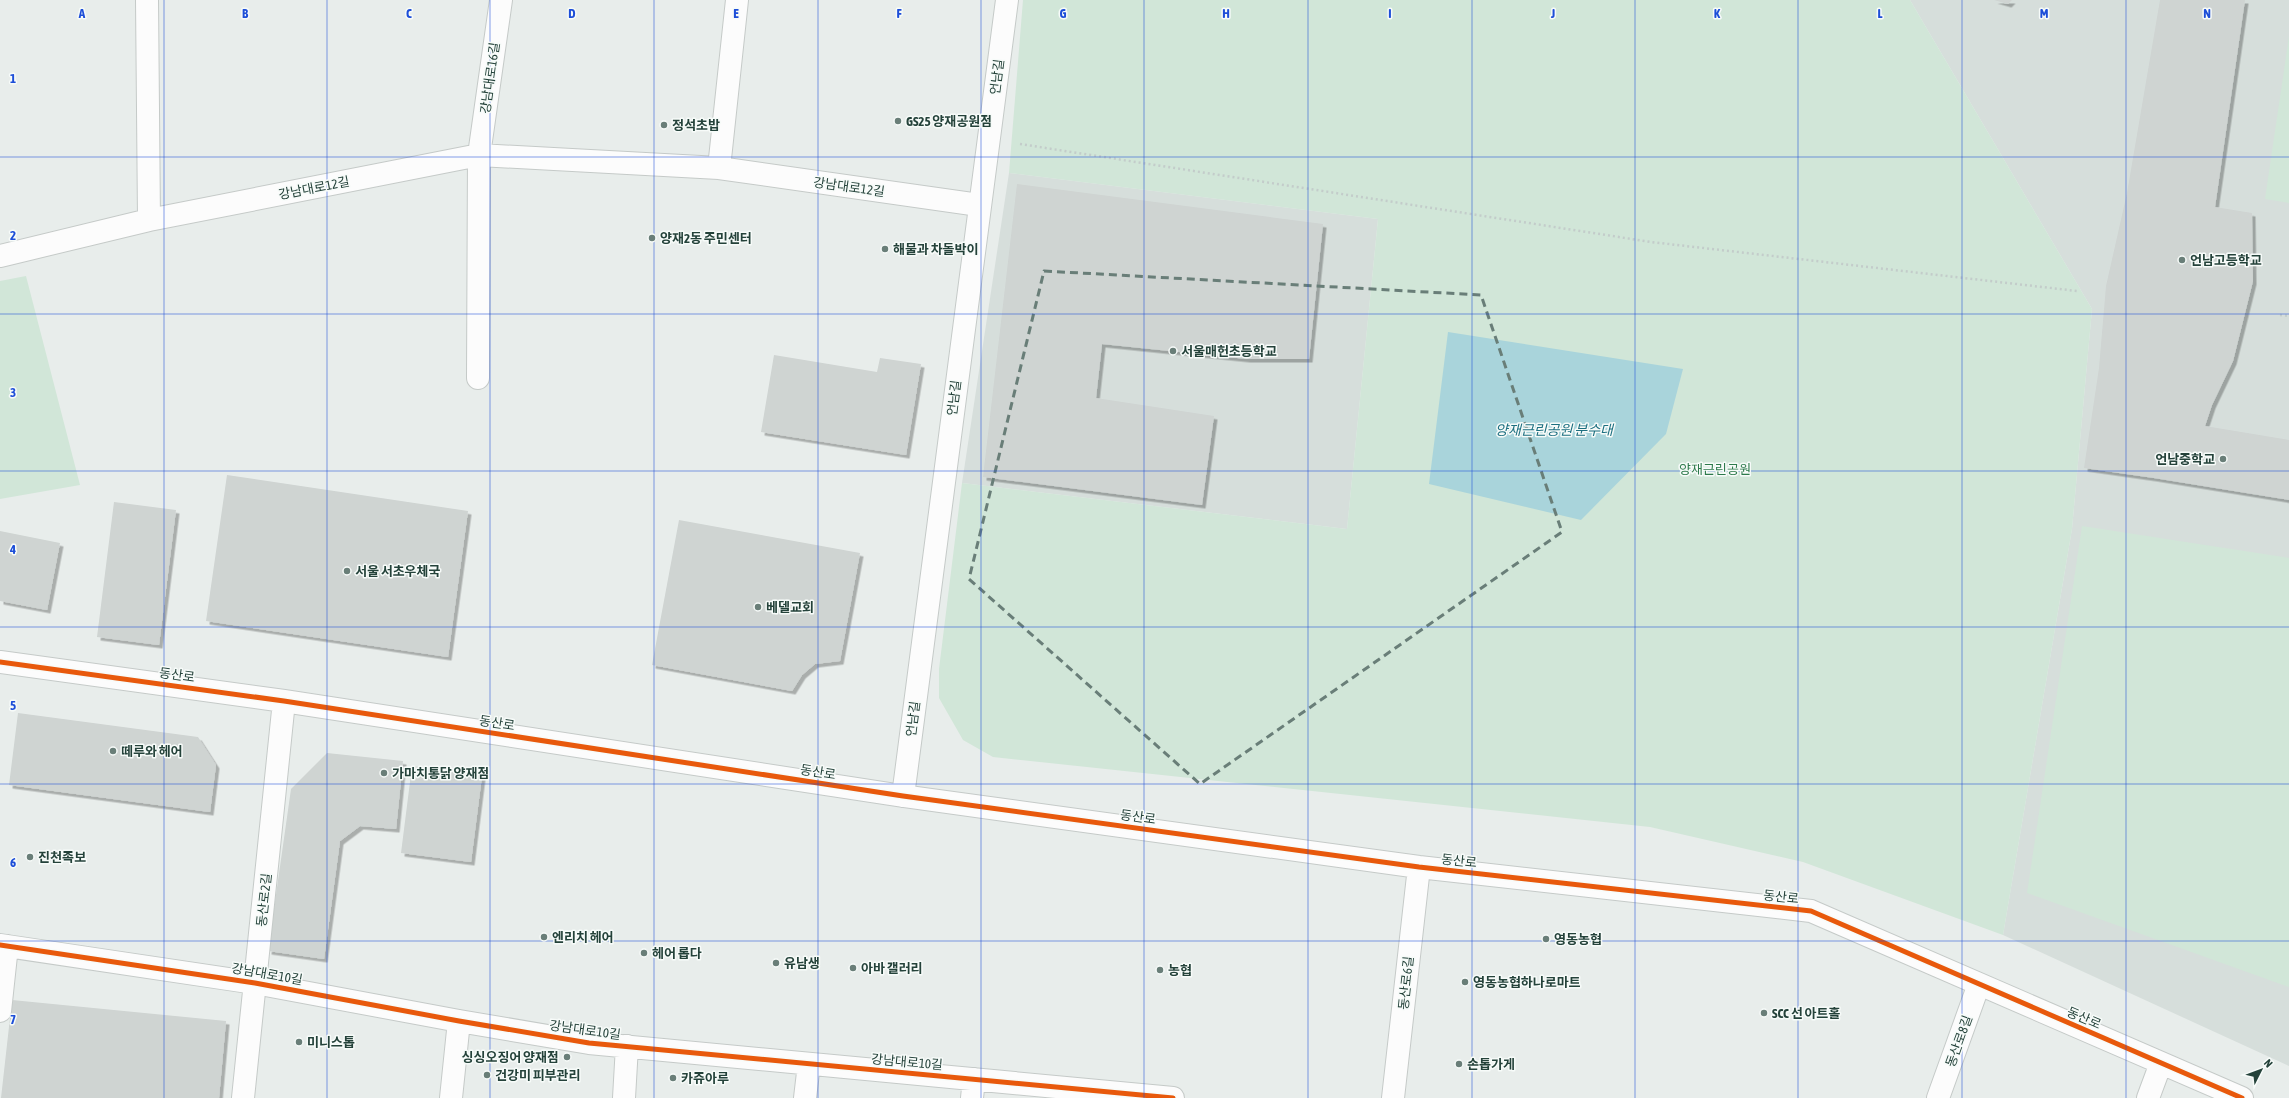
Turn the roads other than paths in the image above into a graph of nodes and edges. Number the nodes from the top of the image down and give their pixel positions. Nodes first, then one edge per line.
1 (147, 0) edge
2 (501, 0) edge
3 (737, 0) edge
4 (1007, 0) edge
5 (479, 155) junction
6 (719, 168) junction
7 (979, 205) junction
8 (149, 220) junction
9 (0, 256) edge
10 (478, 378) dead end
11 (0, 662) edge
12 (284, 701) junction
13 (903, 796) junction
14 (1419, 867) junction
15 (3, 945) edge
16 (255, 982) junction
17 (1979, 984) junction
18 (0, 1011) edge
19 (459, 1021) junction
20 (627, 1046) junction
21 (2160, 1063) junction
22 (809, 1064) junction
23 (973, 1088) edge
24 (243, 1098) edge
25 (451, 1098) edge
26 (624, 1098) edge
27 (805, 1098) edge
28 (1173, 1098) edge
29 (1393, 1098) edge
30 (1938, 1098) edge
31 (2148, 1098) edge
32 (2242, 1098) edge

1 - 8 street
2 - 5 street, 강남대로16길
3 - 6 street
4 - 7 street, 언남길
5 - 6 street, 강남대로12길
5 - 8 street, 강남대로12길
5 - 10 street
6 - 7 street, 강남대로12길
7 - 13 street, 언남길
8 - 9 street, 강남대로12길
11 - 12 street, 동산로
12 - 13 street, 동산로
12 - 16 street, 동산로2길
13 - 14 street, 동산로
14 - 17 street, 동산로
14 - 29 street, 동산로6길
15 - 16 street, 강남대로10길
15 - 18 street
16 - 19 street, 강남대로10길
16 - 24 street, 동산로2길
17 - 21 street, 동산로
17 - 30 street, 동산로8길
19 - 20 street, 강남대로10길
19 - 25 street
20 - 22 street, 강남대로10길
20 - 26 street, 강남대로10길
21 - 31 street
21 - 32 street, 동산로
22 - 23 street, 강남대로10길
22 - 27 street
23 - 28 street, 강남대로10길

